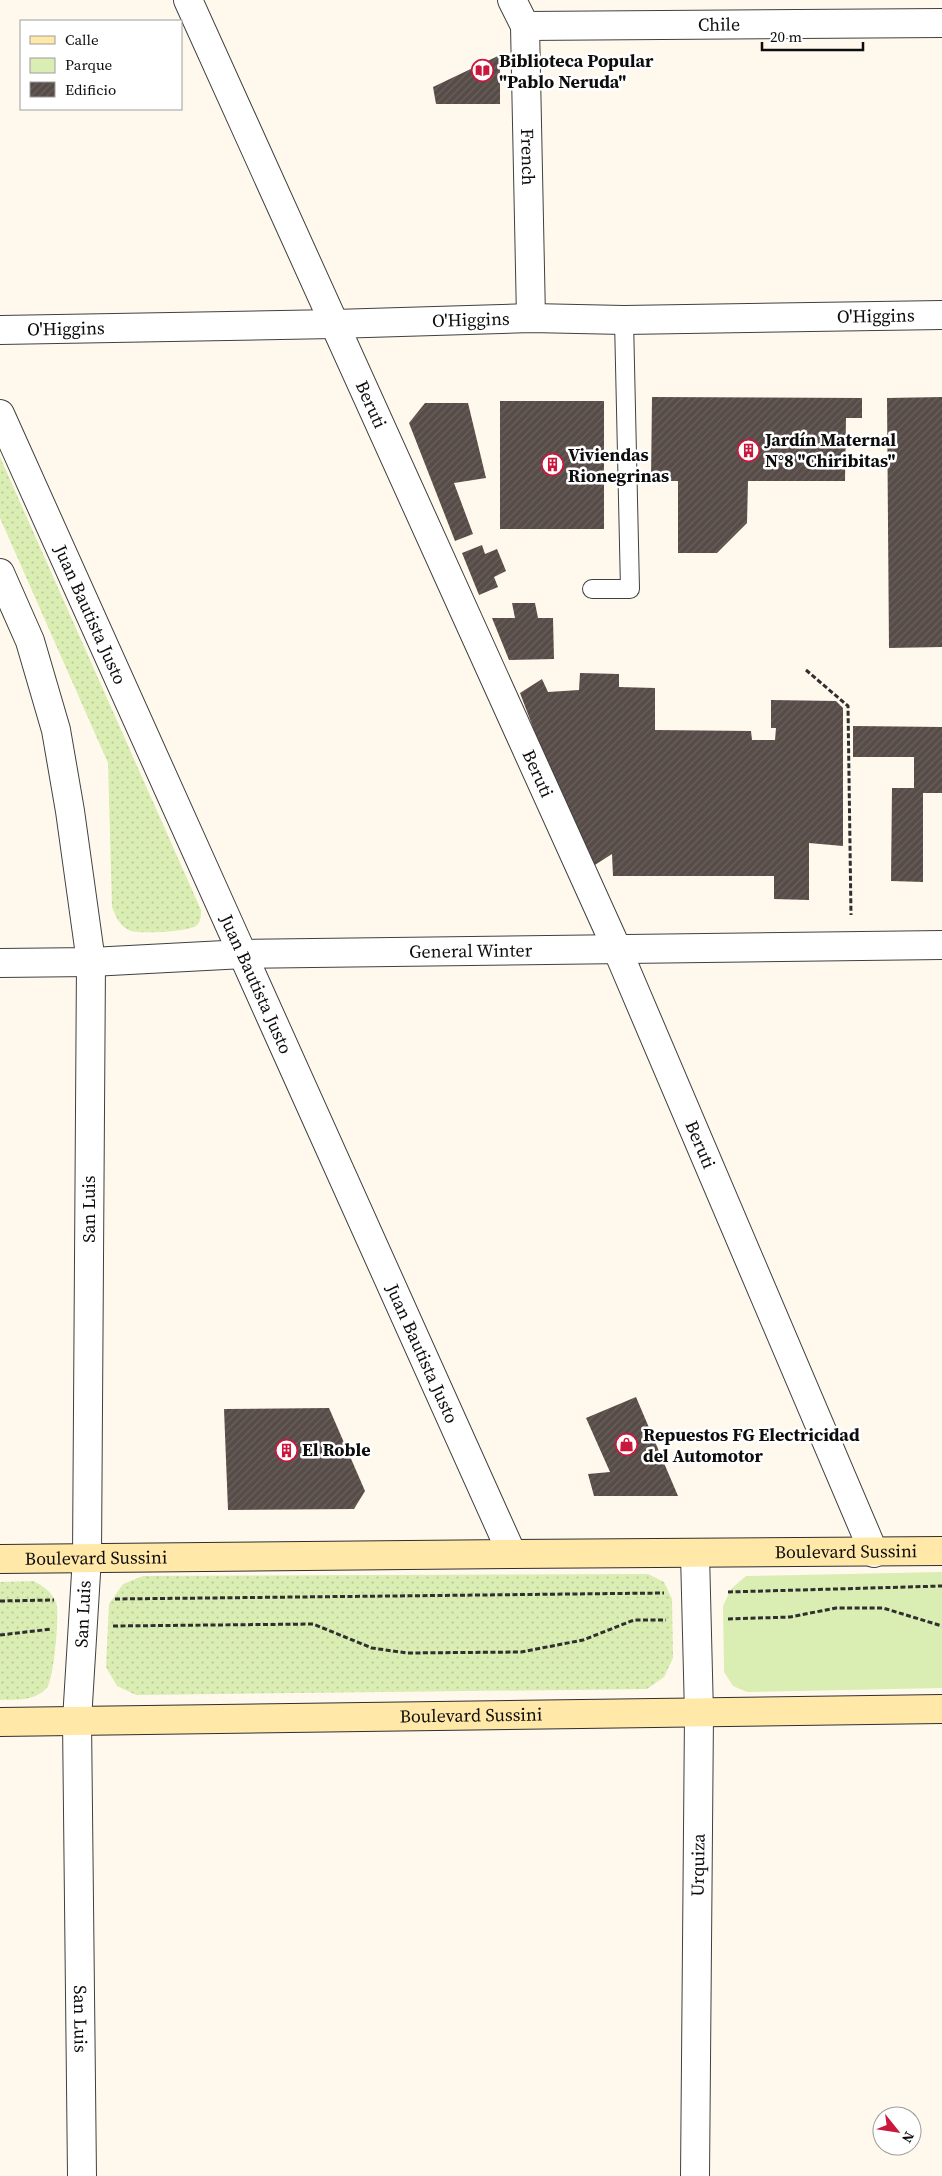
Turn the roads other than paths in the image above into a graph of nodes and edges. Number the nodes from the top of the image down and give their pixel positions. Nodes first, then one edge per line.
1 (188, 0) edge
2 (512, 0) edge
3 (942, 23) edge
4 (525, 26) junction
5 (942, 314) edge
6 (531, 318) junction
7 (624, 320) junction
8 (334, 324) junction
9 (0, 330) edge
10 (0, 414) edge
11 (0, 573) edge
12 (592, 589) dead end
13 (942, 945) edge
14 (617, 949) junction
15 (244, 954) junction
16 (91, 962) junction
17 (0, 963) edge
18 (942, 1552) edge
19 (874, 1553) junction
20 (512, 1554) junction
21 (694, 1554) junction
22 (87, 1557) junction
23 (0, 1560) edge
24 (942, 1709) edge
25 (699, 1714) junction
26 (77, 1720) junction
27 (0, 1722) edge
28 (82, 2176) edge
29 (695, 2176) edge

1 - 8 street, Beruti
2 - 4 street, French
3 - 4 street, Chile
4 - 6 street, French
5 - 7 street, O'Higgins
6 - 7 street, O'Higgins
6 - 8 street, O'Higgins
7 - 12 lane
8 - 9 street, O'Higgins
8 - 14 street, Beruti
10 - 15 street, Juan Bautista Justo
11 - 16 street
13 - 14 street, General Winter
14 - 15 street, General Winter
14 - 19 street, Beruti
15 - 16 street, General Winter
15 - 20 street, Juan Bautista Justo
16 - 17 street, General Winter
16 - 22 street, San Luis
18 - 19 main road, Boulevard Sussini
19 - 21 main road, Boulevard Sussini
20 - 21 main road, Boulevard Sussini
20 - 22 main road, Boulevard Sussini
21 - 25 street, Urquiza
22 - 23 main road, Boulevard Sussini
22 - 26 street, San Luis
24 - 25 main road, Boulevard Sussini
25 - 26 main road, Boulevard Sussini
25 - 29 street, Urquiza
26 - 27 main road, Boulevard Sussini
26 - 28 street, San Luis

